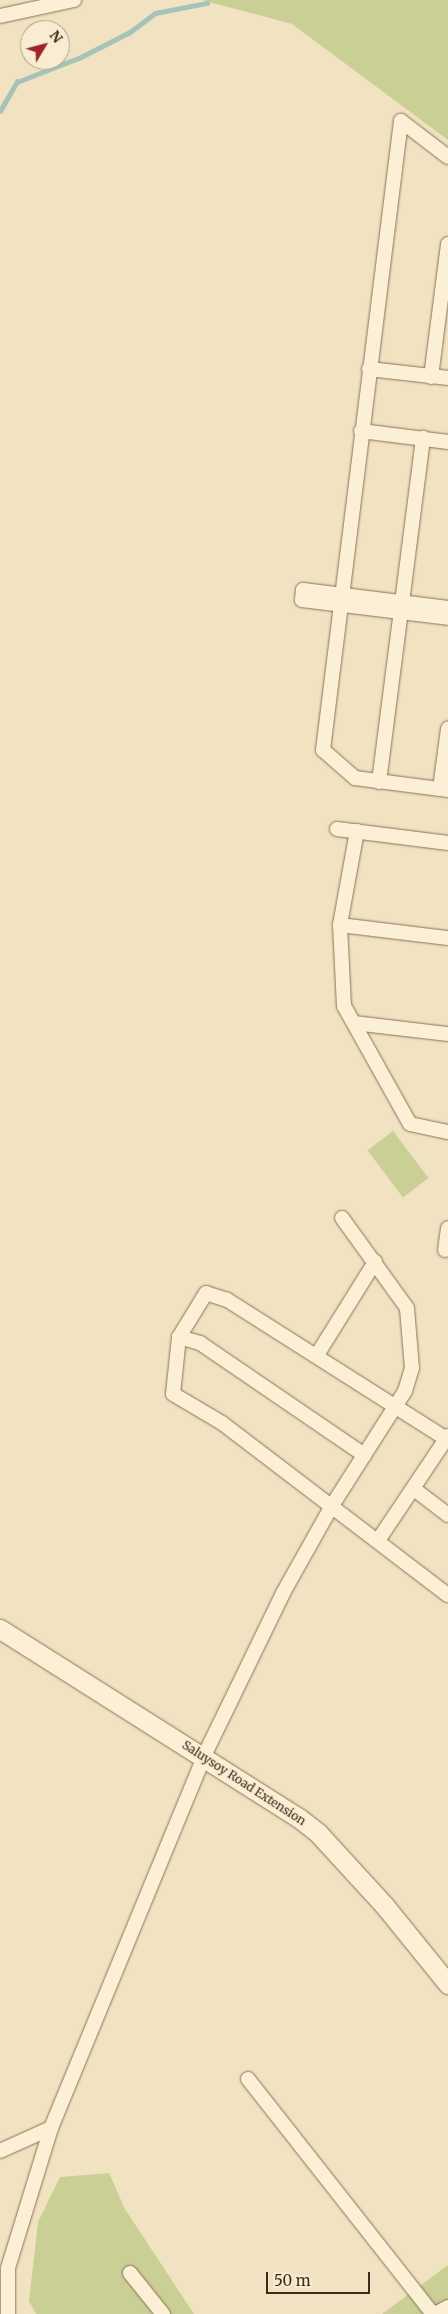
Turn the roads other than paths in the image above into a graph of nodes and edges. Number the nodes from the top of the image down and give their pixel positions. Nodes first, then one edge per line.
1 (74, 0) edge
2 (0, 16) edge
3 (448, 157) edge
4 (448, 244) edge
5 (370, 369) junction
6 (431, 377) junction
7 (448, 378) edge
8 (361, 431) junction
9 (423, 438) junction
10 (448, 442) edge
11 (339, 599) junction
12 (401, 607) junction
13 (448, 608) edge
14 (448, 618) edge
15 (448, 729) edge
16 (379, 782) junction
17 (444, 789) edge
18 (337, 828) dead end
19 (357, 831) junction
20 (448, 843) edge
21 (340, 925) junction
22 (448, 938) edge
23 (354, 1023) junction
24 (448, 1034) edge
25 (448, 1132) edge
26 (342, 1218) dead end
27 (448, 1228) edge
28 (445, 1250) dead end
29 (375, 1262) junction
30 (179, 1337) junction
31 (317, 1356) junction
32 (395, 1406) junction
33 (447, 1438) edge
34 (364, 1455) junction
35 (414, 1489) junction
36 (333, 1504) junction
37 (448, 1515) edge
38 (379, 1540) junction
39 (448, 1595) edge
40 (0, 1629) edge
41 (204, 1756) junction
42 (448, 1984) edge
43 (248, 2079) dead end
44 (51, 2128) junction
45 (0, 2151) edge
46 (130, 2273) dead end
47 (448, 2306) edge
48 (8, 2314) edge
49 (162, 2314) edge
50 (434, 2314) edge

1 - 2 street
3 - 5 street
4 - 6 street
5 - 6 street
5 - 8 street
6 - 7 street
8 - 9 street
8 - 11 street
9 - 10 street
9 - 12 street
11 - 12 street
11 - 16 street
12 - 13 street
12 - 14 street
12 - 16 street
15 - 17 street
16 - 17 street
18 - 19 street
19 - 20 street
19 - 21 street
21 - 22 street
21 - 23 street
23 - 24 street
23 - 25 street
26 - 29 street
27 - 28 street
29 - 31 street
29 - 32 street
30 - 31 street
30 - 34 street
30 - 36 street
31 - 32 street
32 - 33 street
32 - 34 street
33 - 35 street
34 - 36 street
35 - 37 street
35 - 38 street
36 - 38 street
36 - 41 street
38 - 39 street
40 - 41 main road, Saluysoy Road Extension
41 - 42 main road, Saluysoy Road Extension
41 - 44 street
43 - 50 street
44 - 45 street
44 - 48 street
46 - 49 street
47 - 50 street

